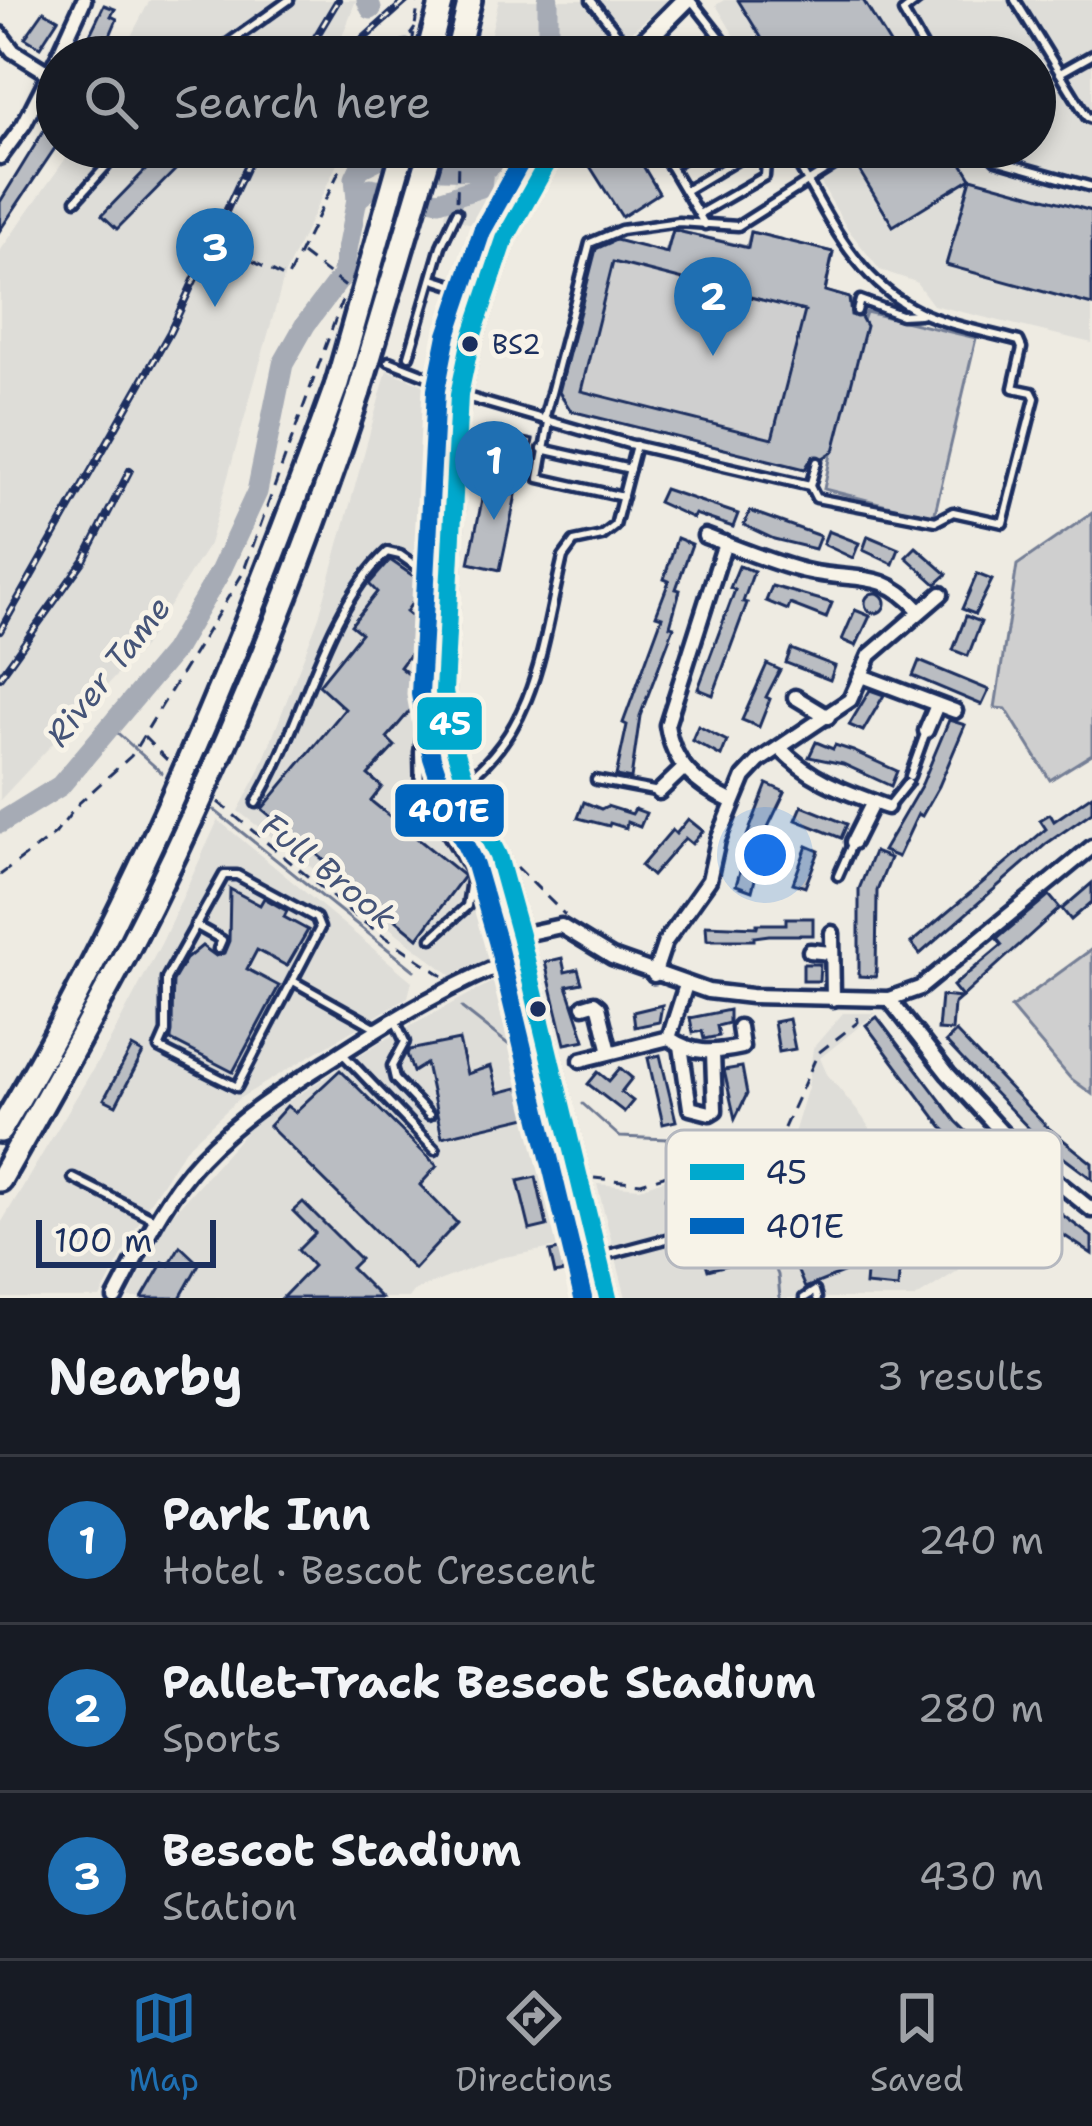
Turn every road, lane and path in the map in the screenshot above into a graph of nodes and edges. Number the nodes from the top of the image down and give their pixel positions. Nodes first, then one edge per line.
1 (84, 0) edge
2 (289, 0) edge
3 (419, 0) edge
4 (442, 0) edge
5 (470, 0) edge
6 (592, 0) edge
7 (688, 0) edge
8 (918, 0) edge
9 (1016, 0) edge
10 (414, 27) junction
11 (0, 34) edge
12 (68, 36) edge
13 (238, 36) edge
14 (409, 36) edge
15 (416, 36) edge
16 (425, 36) edge
17 (461, 36) edge
18 (617, 36) edge
19 (650, 36) edge
20 (718, 36) edge
21 (916, 36) edge
22 (1038, 36) edge
23 (1092, 55) edge
24 (36, 57) edge
25 (1056, 66) edge
26 (1060, 73) junction
27 (36, 101) edge
28 (1092, 119) edge
29 (0, 157) edge
30 (105, 168) edge
31 (341, 168) edge
32 (399, 168) edge
33 (425, 168) edge
34 (458, 168) edge
35 (545, 168) edge
36 (671, 168) edge
37 (723, 168) edge
38 (767, 168) edge
39 (800, 168) edge
40 (829, 168) edge
41 (1023, 168) edge
42 (808, 181) junction
43 (1092, 188) edge
44 (685, 191) junction
45 (76, 200) dead end
46 (492, 210) dead end
47 (457, 212) joint
48 (699, 214) junction
49 (705, 225) junction
50 (301, 253) junction
51 (248, 258) junction
52 (222, 265) dead end
53 (239, 273) dead end
54 (433, 279) junction
55 (464, 288) junction
56 (484, 295) junction
57 (857, 311) dead end
58 (924, 314) junction
59 (409, 356) dead end
60 (389, 362) dead end
61 (442, 366) dead end
62 (348, 388) junction
63 (460, 392) junction
64 (546, 421) junction
65 (636, 445) junction
66 (542, 448) junction
67 (817, 462) dead end
68 (630, 469) junction
69 (810, 486) junction
70 (623, 497) junction
71 (705, 536) dead end
72 (725, 543) junction
73 (941, 594) dead end
74 (920, 610) junction
75 (862, 676) junction
76 (795, 697) dead end
77 (937, 705) junction
78 (955, 711) dead end
79 (828, 717) junction
80 (926, 731) joint
81 (142, 740) junction
82 (780, 748) junction
83 (167, 760) dead end
84 (684, 768) junction
85 (596, 779) dead end
86 (465, 781) junction
87 (658, 792) joint
88 (217, 801) dead end
89 (731, 801) junction
90 (873, 802) junction
91 (256, 803) dead end
92 (474, 807) junction
93 (887, 807) joint
94 (441, 824) junction
95 (853, 842) joint
96 (1092, 847) edge
97 (509, 857) dead end
98 (0, 875) edge
99 (838, 876) dead end
100 (195, 925) junction
101 (578, 926) dead end
102 (832, 934) dead end
103 (520, 935) junction
104 (432, 938) dead end
105 (218, 949) dead end
106 (810, 951) dead end
107 (831, 952) junction
108 (525, 955) junction
109 (654, 975) junction
110 (295, 982) junction
111 (454, 984) junction
112 (686, 985) junction
113 (833, 999) junction
114 (856, 999) junction
115 (889, 999) junction
116 (584, 1006) dead end
117 (395, 1020) junction
118 (739, 1027) dead end
119 (378, 1029) junction
120 (675, 1042) junction
121 (342, 1052) junction
122 (610, 1052) junction
123 (712, 1053) junction
124 (581, 1060) dead end
125 (429, 1115) dead end
126 (783, 1130) edge
127 (1000, 1130) edge
128 (0, 1131) edge
129 (435, 1150) dead end
130 (666, 1175) edge
131 (579, 1177) junction
132 (73, 1178) dead end
133 (0, 1180) edge
134 (1062, 1186) edge
135 (1092, 1210) edge
136 (158, 1220) junction
137 (666, 1239) edge
138 (598, 1257) junction
139 (115, 1298) edge
140 (608, 1298) edge
141 (804, 1298) edge
142 (817, 1298) edge

1 - 12 street
2 - 13 lane
3 - 10 path
4 - 16 highway, bridge
5 - 17 highway
6 - 18 lane
7 - 19 street
7 - 20 lane
8 - 21 lane
9 - 22 lane
10 - 14 path, bridge
10 - 15 path
11 - 24 street
23 - 26 lane
25 - 26 lane
26 - 28 lane
27 - 29 street
30 - 45 lane
31 - 50 path
32 - 62 highway, bridge
33 - 62 highway, bridge
34 - 47 path
35 - 56 street
36 - 44 lane
37 - 44 lane
38 - 48 lane
39 - 42 lane
40 - 42 lane
41 - 43 lane
42 - 49 lane
42 - 58 lane
44 - 48 lane
46 - 55 lane
47 - 54 lane
48 - 49 lane
49 - 64 lane
50 - 51 path
50 - 81 path
51 - 52 path
51 - 53 path
54 - 55 lane
54 - 59 lane
55 - 56 lane
55 - 61 lane
56 - 63 street
57 - 58 lane
58 - 69 lane
60 - 63 lane
62 - 128 highway
62 - 133 highway
63 - 64 lane
63 - 86 street
64 - 65 lane
64 - 66 lane
65 - 68 lane
65 - 69 lane
66 - 68 lane
66 - 70 lane
67 - 69 lane
68 - 70 lane
70 - 86 lane
71 - 72 street
72 - 74 street
72 - 84 street
73 - 74 street
74 - 75 street
75 - 77 street
75 - 79 street
76 - 79 street
77 - 78 street
77 - 80 street
79 - 82 street
80 - 93 lane
81 - 83 path
81 - 98 path
82 - 89 street
82 - 90 street
84 - 87 street
84 - 89 street
85 - 87 lane
86 - 92 street
88 - 111 path
89 - 109 street
90 - 93 street
90 - 95 street
91 - 94 lane
92 - 94 lane
92 - 103 street
94 - 104 lane
95 - 99 lane
96 - 115 street
97 - 101 path
100 - 105 lane
100 - 110 lane
100 - 110 lane
102 - 107 street
103 - 108 street
103 - 109 street
106 - 107 street
107 - 113 street
108 - 111 street
108 - 131 street
109 - 112 street
110 - 119 lane
111 - 117 street
112 - 113 street
112 - 120 street
113 - 114 street
114 - 115 street
114 - 126 path
115 - 127 street
116 - 122 street
117 - 119 street
117 - 125 lane
118 - 123 street
119 - 121 street
120 - 122 street
120 - 123 street
120 - 123 street
121 - 129 lane
121 - 136 street
122 - 124 street
130 - 131 path
131 - 138 street
132 - 136 lane
134 - 135 street
136 - 139 street
137 - 138 lane
138 - 140 street
141 - 142 lane

